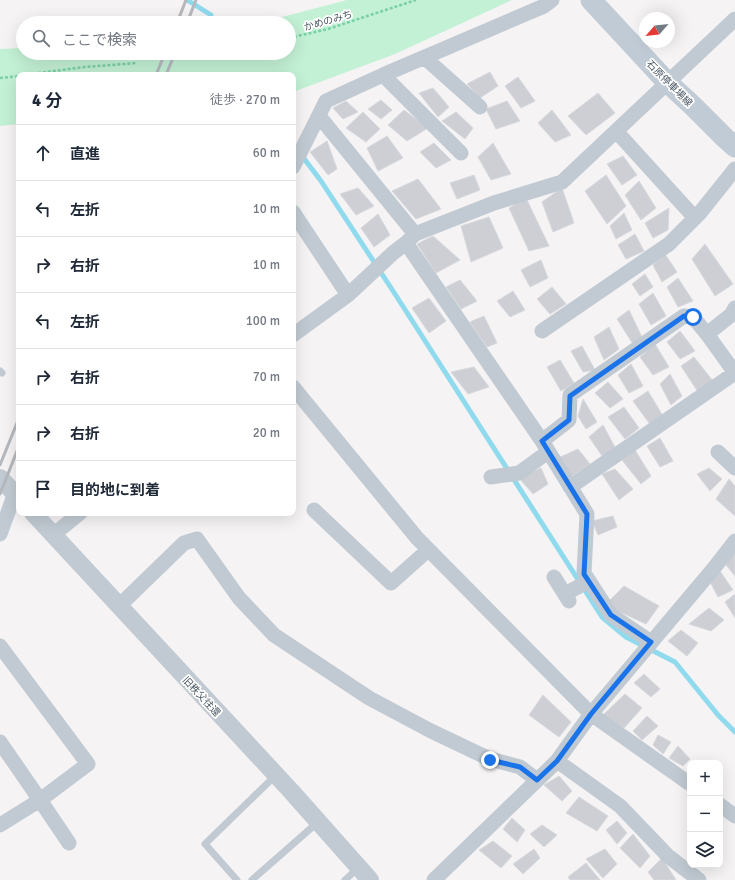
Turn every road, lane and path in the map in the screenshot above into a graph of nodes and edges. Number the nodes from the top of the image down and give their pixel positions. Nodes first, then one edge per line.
1 (416, 0) edge
2 (552, 0) edge
3 (590, 0) edge
4 (735, 19) edge
5 (296, 36) edge
6 (425, 58) junction
7 (137, 63) dead end
8 (47, 72) edge
9 (16, 76) edge
10 (383, 76) junction
11 (0, 78) edge
12 (667, 82) junction
13 (480, 107) dead end
14 (319, 116) junction
15 (616, 130) junction
16 (735, 147) edge
17 (461, 153) dead end
18 (296, 161) edge
19 (735, 169) edge
20 (296, 217) edge
21 (695, 218) junction
22 (410, 239) junction
23 (348, 295) junction
24 (735, 308) edge
25 (542, 331) dead end
26 (296, 333) edge
27 (707, 334) junction
28 (735, 373) edge
29 (296, 391) edge
30 (545, 447) junction
31 (718, 452) dead end
32 (735, 468) edge
33 (495, 476) dead end
34 (0, 478) edge
35 (570, 487) junction
36 (16, 495) edge
37 (16, 498) edge
38 (314, 510) dead end
39 (36, 516) edge
40 (76, 516) edge
41 (0, 534) edge
42 (53, 535) junction
43 (735, 541) edge
44 (428, 550) junction
45 (554, 577) dead end
46 (588, 581) junction
47 (119, 606) junction
48 (0, 646) edge
49 (648, 646) junction
50 (591, 714) junction
51 (0, 742) edge
52 (557, 761) junction
53 (276, 775) junction
54 (537, 780) junction
55 (687, 782) edge
56 (40, 800) junction
57 (723, 807) edge
58 (735, 816) edge
59 (318, 822) junction
60 (0, 825) edge
61 (70, 843) dead end
62 (364, 874) edge
63 (237, 880) edge
64 (252, 880) edge
65 (345, 880) edge
66 (434, 880) edge
67 (699, 880) edge

1 - 5 path, かめのみち
2 - 6 street
3 - 12 main road, 石原停車場線
4 - 12 street
6 - 10 street
6 - 13 street
7 - 8 path
9 - 11 path
10 - 14 street
10 - 17 street
12 - 15 street
12 - 16 main road, 石原停車場線
14 - 18 street
14 - 22 street
15 - 21 street
15 - 22 street
19 - 21 street
20 - 23 street
21 - 25 street
22 - 23 street
22 - 30 street
23 - 26 street
24 - 27 street
27 - 28 street
27 - 30 street
28 - 35 street
29 - 44 street
30 - 33 street
30 - 35 street
31 - 32 street
34 - 36 street
35 - 46 street
37 - 41 street
38 - 44 street
39 - 42 street, 旧秩父往還
40 - 42 street
42 - 47 street, 旧秩父往還
43 - 49 street
44 - 50 street
45 - 46 street
46 - 49 street
47 - 53 street, 旧秩父往還
47 - 54 street
48 - 56 street
49 - 50 street
50 - 52 street
50 - 55 street
51 - 56 street
52 - 54 street
52 - 67 street
53 - 59 street, 旧秩父往還
53 - 63 lane
54 - 66 street
56 - 60 street
56 - 61 street
57 - 58 street
59 - 62 street, 旧秩父往還
59 - 64 lane
62 - 65 lane

